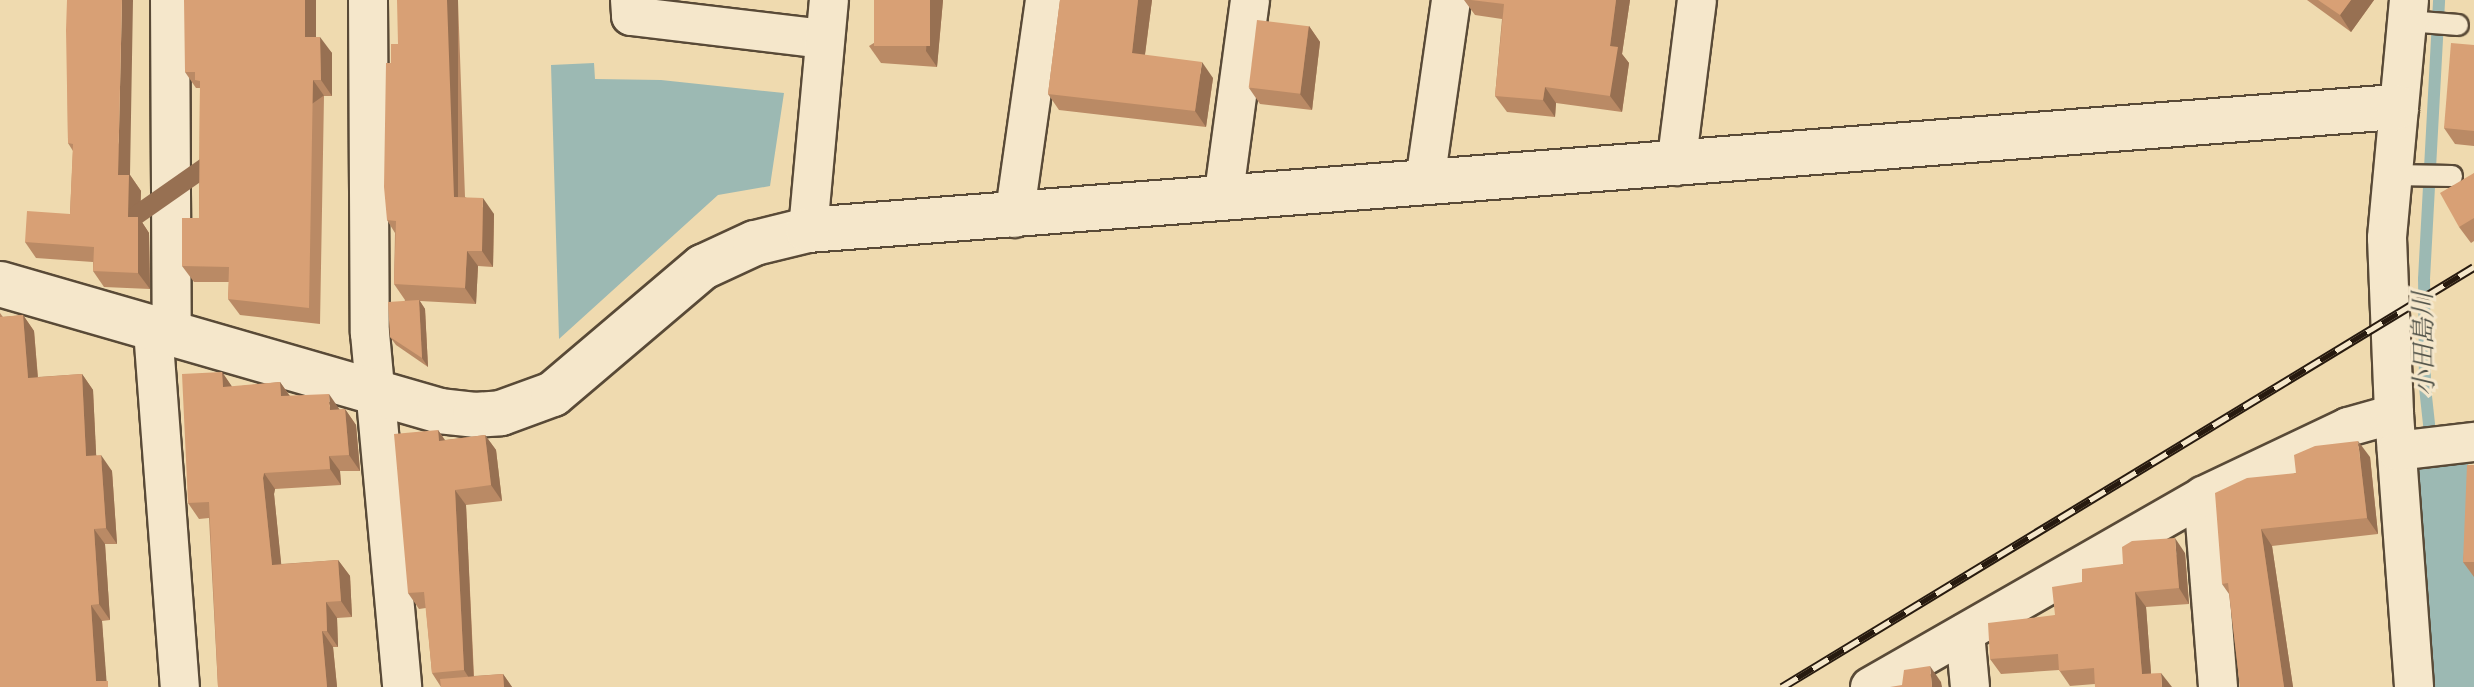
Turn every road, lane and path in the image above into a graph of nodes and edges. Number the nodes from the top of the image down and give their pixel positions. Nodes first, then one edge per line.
1 (170, 0) edge
2 (368, 0) edge
3 (630, 0) edge
4 (829, 0) edge
5 (1045, 0) edge
6 (1250, 0) edge
7 (1451, 0) edge
8 (1697, 0) edge
9 (2413, 15) edge
10 (2458, 25) dead end
11 (825, 39) junction
12 (2396, 107) junction
13 (1676, 166) junction
14 (2405, 174) junction
15 (2452, 176) dead end
16 (1425, 181) junction
17 (1223, 200) junction
18 (1014, 218) junction
19 (808, 230) junction
20 (0, 284) edge
21 (163, 332) junction
22 (379, 394) junction
23 (2426, 441) edge
24 (2203, 496) junction
25 (1965, 633) junction
26 (180, 687) edge
27 (402, 687) edge
28 (1870, 687) edge
29 (1970, 687) edge
30 (2218, 687) edge
31 (2414, 687) edge

1 - 21 street
2 - 22 street
3 - 11 street
4 - 11 street
5 - 18 street
6 - 17 street
7 - 16 street
8 - 13 street
9 - 10 lane
9 - 12 street
11 - 19 street
12 - 13 street
12 - 14 street
13 - 16 street
14 - 15 lane
14 - 23 street
16 - 17 street
17 - 18 street
18 - 19 street
19 - 22 street
20 - 21 street
21 - 22 street
21 - 26 street
22 - 27 street
23 - 24 street
23 - 31 street
24 - 25 street
24 - 30 street
25 - 28 street
25 - 29 street

